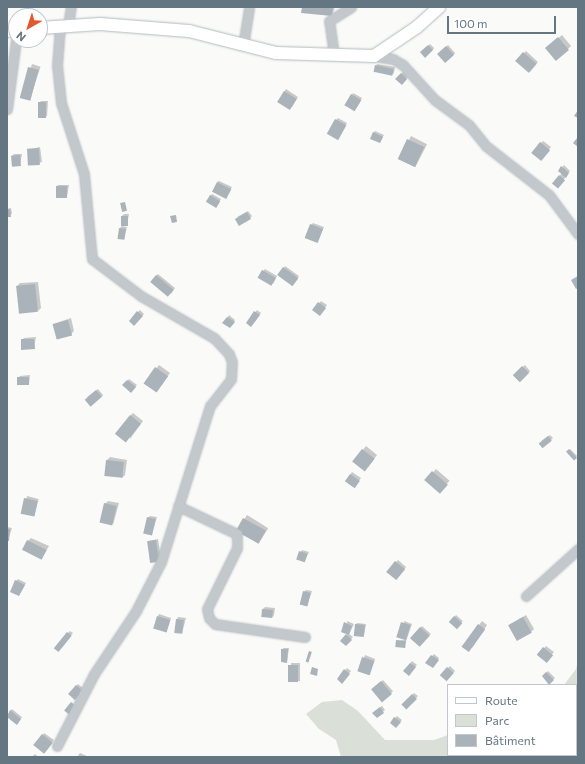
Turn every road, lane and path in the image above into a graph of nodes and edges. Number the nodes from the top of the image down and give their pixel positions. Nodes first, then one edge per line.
1 (71, 7) edge
2 (249, 7) edge
3 (351, 7) edge
4 (439, 7) edge
5 (64, 25) junction
6 (48, 27) edge
7 (395, 42) junction
8 (243, 46) junction
9 (15, 48) edge
10 (334, 55) junction
11 (374, 56) junction
12 (393, 59) junction
13 (7, 109) edge
14 (578, 234) edge
15 (178, 506) junction
16 (578, 549) edge
17 (526, 596) dead end
18 (305, 637) dead end
19 (57, 746) dead end

1 - 5 street
2 - 8 street
3 - 10 street
4 - 7 main road
5 - 6 main road
5 - 8 main road
5 - 15 street
7 - 11 main road
7 - 12 street
8 - 10 main road
9 - 13 street
10 - 11 main road
11 - 12 street
12 - 14 street
15 - 18 street
15 - 19 street
16 - 17 street

